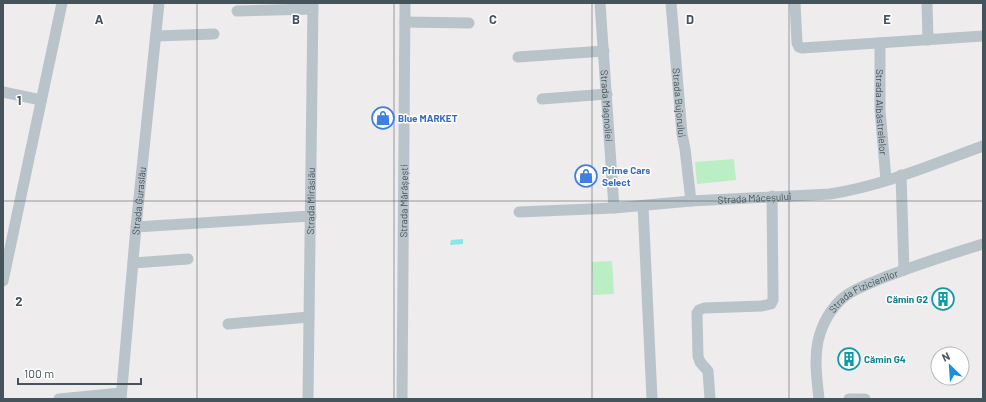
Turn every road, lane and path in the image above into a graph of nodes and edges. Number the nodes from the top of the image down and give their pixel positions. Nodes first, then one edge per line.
1 (62, 3) edge
2 (159, 3) edge
3 (405, 3) edge
4 (600, 3) edge
5 (671, 3) edge
6 (795, 3) edge
7 (927, 3) edge
8 (313, 6) edge
9 (237, 11) dead end
10 (405, 22) junction
11 (469, 22) dead end
12 (214, 34) dead end
13 (156, 36) junction
14 (983, 36) edge
15 (928, 40) junction
16 (880, 43) junction
17 (604, 51) junction
18 (518, 57) dead end
19 (607, 94) junction
20 (3, 95) edge
21 (542, 99) dead end
22 (41, 100) junction
23 (983, 146) edge
24 (901, 175) junction
25 (886, 180) junction
26 (772, 196) junction
27 (692, 201) junction
28 (643, 206) junction
29 (614, 208) junction
30 (519, 212) dead end
31 (310, 216) junction
32 (136, 227) junction
33 (983, 244) edge
34 (188, 259) dead end
35 (133, 263) junction
36 (904, 270) junction
37 (3, 280) edge
38 (309, 317) junction
39 (228, 324) dead end
40 (121, 396) edge
41 (59, 399) edge
42 (308, 399) edge
43 (402, 399) edge
44 (652, 399) edge
45 (710, 399) edge
46 (819, 399) edge
47 (849, 399) edge
48 (865, 399) edge

1 - 22 street
2 - 13 street, Strada Guraslău
3 - 10 street, Strada Mărășești
4 - 17 street, Strada Magnoliei
5 - 27 street, Strada Bujorului
6 - 16 street
7 - 15 street
8 - 9 street
8 - 31 street, Strada Mirăslău
10 - 11 street
10 - 43 street, Strada Mărășești
12 - 13 street
13 - 32 street, Strada Guraslău
14 - 15 street
15 - 16 street
16 - 25 street, Strada Albăstrelelor
17 - 18 street
17 - 19 street, Strada Magnoliei
19 - 21 street
19 - 29 street, Strada Magnoliei
20 - 22 street
22 - 37 street
23 - 24 street, Strada Măceșului
24 - 25 street, Strada Măceșului
24 - 36 street
25 - 26 street, Strada Măceșului
26 - 27 street, Strada Măceșului
26 - 45 street
27 - 28 street, Strada Măceșului
28 - 29 street, Strada Măceșului
28 - 44 street
29 - 30 street, Strada Măceșului
31 - 32 street
31 - 38 street, Strada Mirăslău
32 - 35 street, Strada Guraslău
33 - 36 street, Strada Fizicienilor
34 - 35 street
35 - 40 street, Strada Guraslău
36 - 46 street, Strada Fizicienilor
38 - 39 street
38 - 42 street, Strada Mirăslău
40 - 41 street
47 - 48 street

